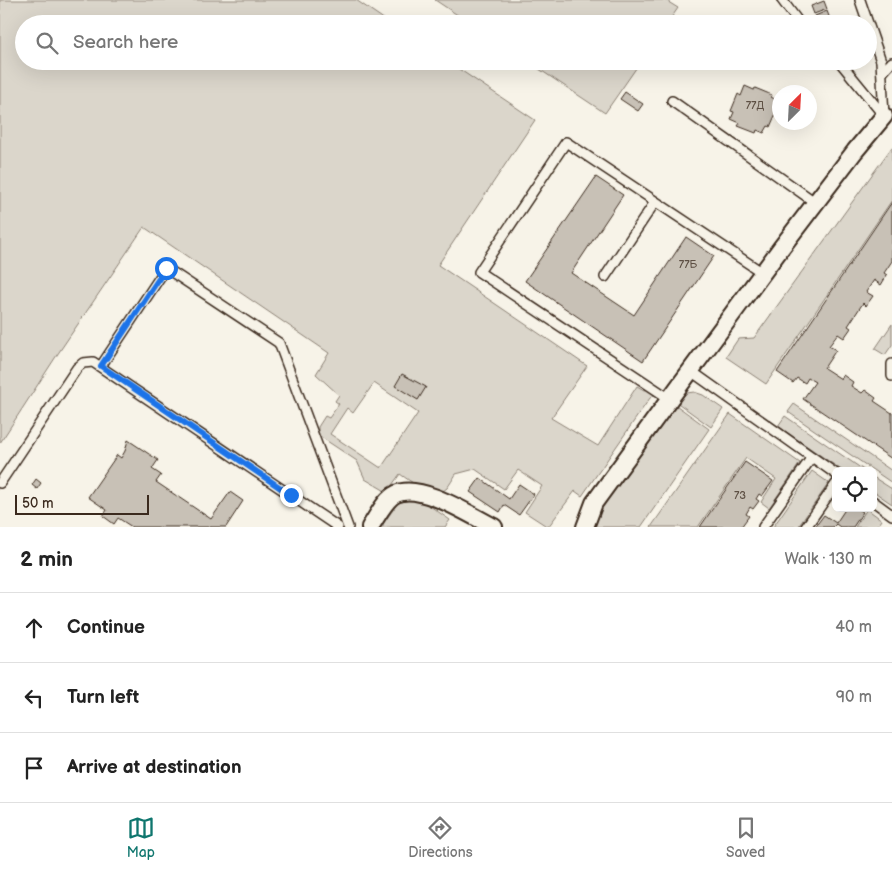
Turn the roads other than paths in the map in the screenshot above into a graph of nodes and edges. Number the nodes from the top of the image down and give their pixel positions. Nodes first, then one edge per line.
1 (782, 0) edge
2 (860, 0) edge
3 (793, 15) edge
4 (865, 15) edge
5 (877, 49) edge
6 (892, 62) edge
7 (848, 70) edge
8 (882, 73) junction
9 (672, 101) dead end
10 (888, 112) edge
11 (656, 202) junction
12 (816, 203) junction
13 (763, 273) junction
14 (605, 278) dead end
15 (892, 364) edge
16 (101, 366) junction
17 (691, 371) junction
18 (892, 376) edge
19 (670, 399) junction
20 (812, 457) junction
21 (832, 471) edge
22 (0, 483) edge
23 (832, 490) edge
24 (877, 504) edge
25 (892, 515) edge
26 (338, 527) edge
27 (348, 527) edge
28 (370, 527) edge
29 (494, 527) edge
30 (585, 527) edge
31 (763, 527) edge
32 (806, 527) edge

1 - 3 lane
2 - 4 lane
5 - 8 lane
6 - 8 lane
7 - 10 lane
8 - 10 lane
9 - 12 lane
10 - 12 street
11 - 13 lane
11 - 14 lane
11 - 19 lane
12 - 13 street
13 - 17 street
15 - 18 lane
16 - 22 lane
16 - 26 lane
16 - 27 lane
17 - 19 street
17 - 20 lane
19 - 30 street
20 - 21 lane
20 - 31 lane
23 - 32 lane
24 - 25 lane
28 - 29 street

